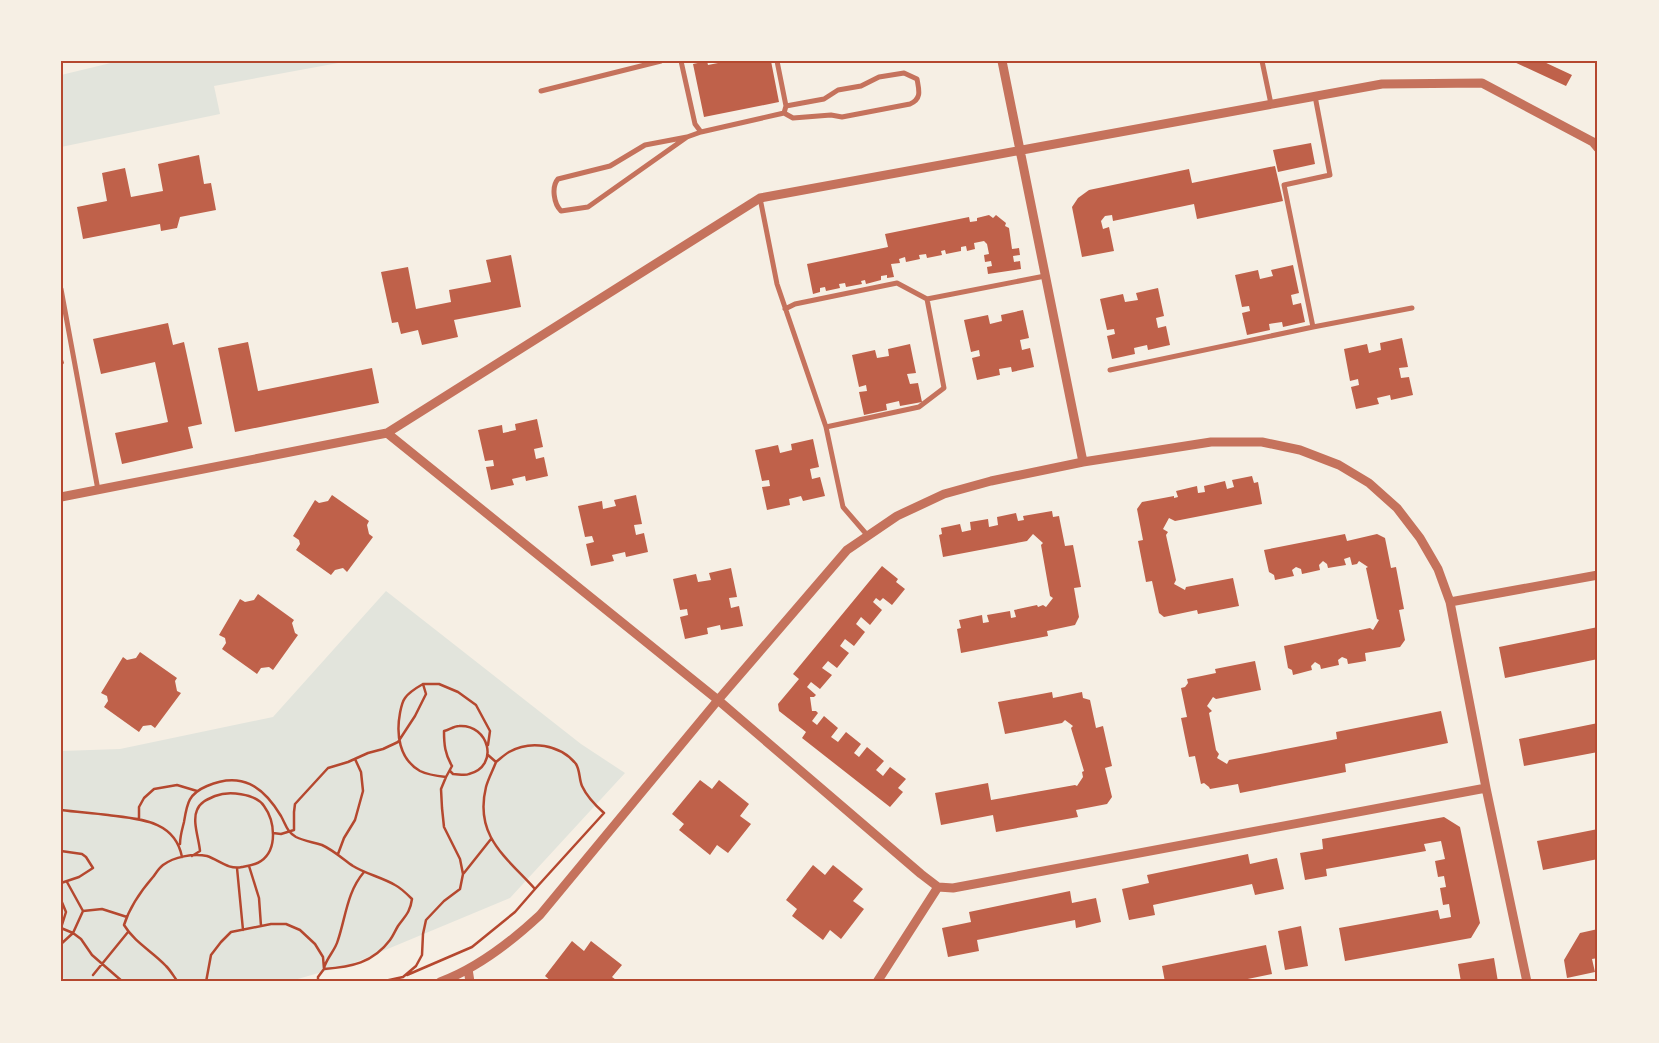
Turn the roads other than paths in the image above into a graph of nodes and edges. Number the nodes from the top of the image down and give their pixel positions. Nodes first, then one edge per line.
1 (661, 61) edge
2 (681, 61) edge
3 (777, 61) edge
4 (1002, 61) edge
5 (1262, 61) edge
6 (540, 91) dead end
7 (1315, 96) junction
8 (1271, 104) junction
9 (786, 106) junction
10 (784, 113) junction
11 (701, 132) junction
12 (688, 137) junction
13 (1598, 148) edge
14 (1020, 150) junction
15 (760, 198) junction
16 (1045, 276) junction
17 (61, 289) edge
18 (927, 299) junction
19 (785, 308) junction
20 (1412, 308) dead end
21 (1313, 327) junction
22 (1110, 370) dead end
23 (826, 427) junction
24 (387, 433) junction
25 (1083, 462) junction
26 (98, 490) junction
27 (61, 497) edge
28 (868, 536) junction
29 (1598, 575) edge
30 (1450, 602) junction
31 (718, 700) junction
32 (1486, 788) junction
33 (938, 887) junction
34 (468, 970) junction
35 (440, 982) edge
36 (470, 982) edge
37 (877, 982) edge
38 (1527, 982) edge

1 - 6 street
2 - 11 street
3 - 9 street
4 - 14 street
5 - 8 street
7 - 8 street
7 - 13 street
7 - 21 street
8 - 14 street
9 - 10 street
9 - 10 street
10 - 11 street
11 - 12 street
12 - 12 street
14 - 15 street
14 - 16 street
15 - 19 street
15 - 24 street
16 - 18 street
16 - 25 street
17 - 26 street
18 - 19 street
18 - 23 street
19 - 23 street
20 - 21 street
21 - 22 street
23 - 28 street
24 - 26 street
24 - 31 street
25 - 28 street
25 - 30 street
26 - 27 street
28 - 31 street
29 - 30 street
30 - 32 street
31 - 33 street
31 - 34 street
32 - 33 street
32 - 38 street
33 - 37 street
34 - 35 street
34 - 36 street

